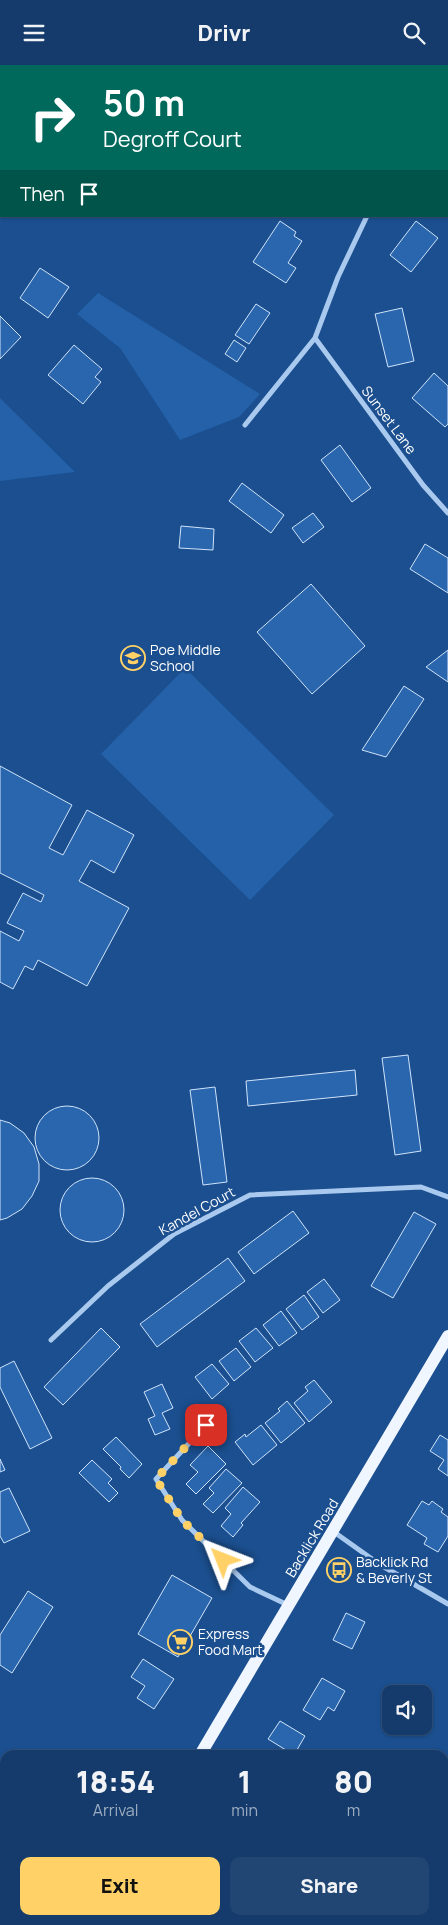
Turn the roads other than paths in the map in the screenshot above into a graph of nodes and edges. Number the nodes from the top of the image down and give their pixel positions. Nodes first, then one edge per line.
1 (367, 217) edge
2 (315, 338) junction
3 (245, 425) dead end
4 (448, 513) edge
5 (448, 1197) edge
6 (448, 1336) edge
7 (51, 1340) dead end
8 (206, 1425) dead end
9 (333, 1532) junction
10 (448, 1604) edge
11 (289, 1605) junction
12 (203, 1750) edge

1 - 2 street
2 - 3 street
2 - 4 street, Sunset Lane
5 - 7 street, Kandel Court
6 - 9 main road, Backlick Road
8 - 11 street
9 - 10 street
9 - 11 main road, Backlick Road
11 - 12 main road, Backlick Road

